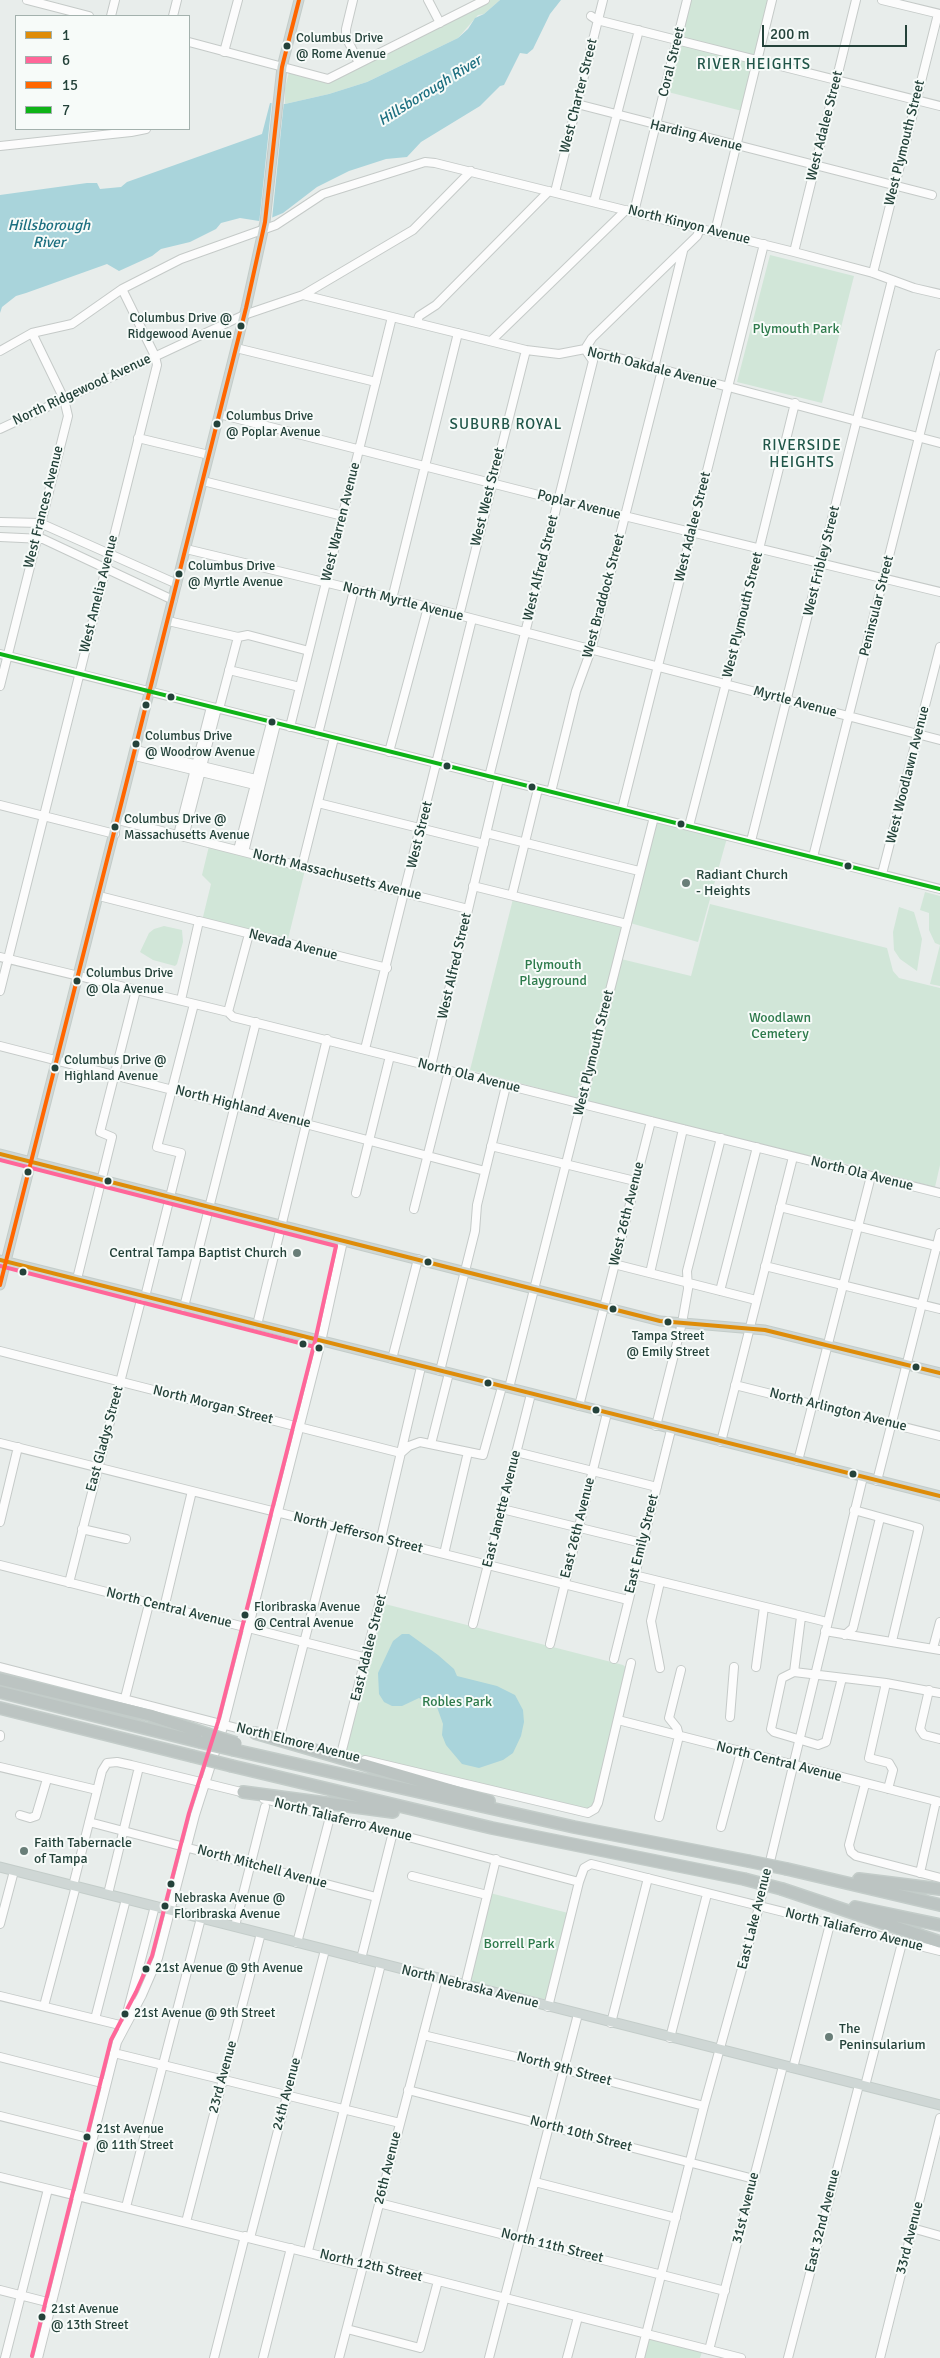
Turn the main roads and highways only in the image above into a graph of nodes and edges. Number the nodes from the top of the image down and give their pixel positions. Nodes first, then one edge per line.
1 (299, 0) edge
2 (0, 1154) edge
3 (31, 1162) junction
4 (3, 1261) edge
5 (0, 1285) edge
6 (940, 1373) edge
7 (940, 1496) edge
8 (0, 1679) edge
9 (0, 1692) edge
10 (0, 1708) edge
11 (0, 1714) edge
12 (37, 1718) junction
13 (255, 1733) road end
14 (204, 1738) junction
15 (243, 1792) road end
16 (574, 1827) junction
17 (524, 1834) junction
18 (0, 1867) edge
19 (820, 1875) junction
20 (940, 1889) edge
21 (802, 1896) junction
22 (940, 1905) edge
23 (940, 1925) edge
24 (940, 1942) edge
25 (940, 2105) edge

1 - 3 main road
2 - 3 main road
3 - 4 main road
3 - 6 main road
4 - 5 main road
4 - 7 main road
8 - 14 highway
9 - 14 highway
10 - 12 highway
11 - 12 highway
12 - 17 highway, bridge
13 - 16 highway
14 - 16 highway, bridge
15 - 17 highway
16 - 19 highway, bridge
17 - 21 highway, bridge
18 - 25 main road, North Nebraska Avenue
19 - 20 highway
19 - 22 highway
21 - 23 highway
21 - 24 highway

